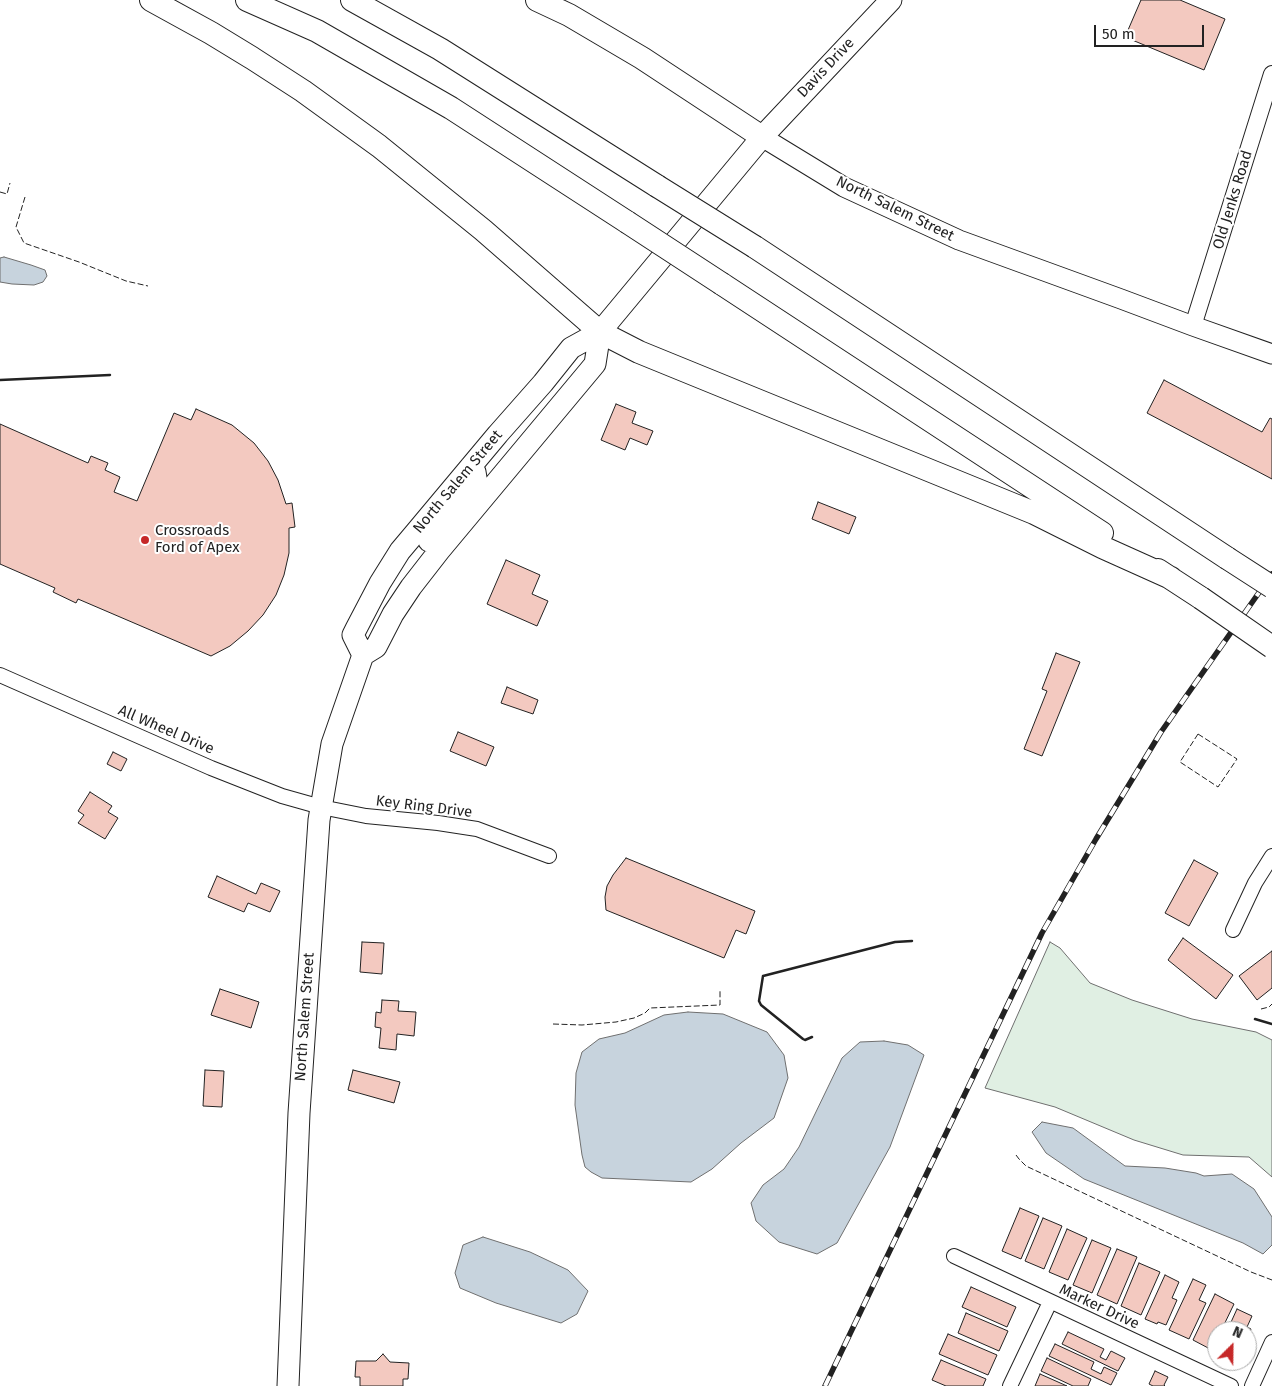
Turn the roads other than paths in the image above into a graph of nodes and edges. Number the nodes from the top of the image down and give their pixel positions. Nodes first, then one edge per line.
1 (151, 0) edge
2 (247, 0) edge
3 (352, 0) edge
4 (537, 0) edge
5 (890, 0) edge
6 (1272, 74) edge
7 (762, 137) junction
8 (1193, 326) junction
9 (600, 332) junction
10 (1272, 354) edge
11 (471, 466) junction
12 (1171, 578) junction
13 (411, 587) junction
14 (1272, 588) edge
15 (1272, 647) edge
16 (363, 655) junction
17 (0, 675) edge
18 (321, 807) junction
19 (548, 856) dead end
20 (1272, 856) edge
21 (1233, 930) dead end
22 (954, 1256) dead end
23 (1050, 1302) junction
24 (1272, 1342) edge
25 (288, 1386) edge
26 (1010, 1386) edge
27 (1231, 1386) edge
28 (1252, 1386) edge

1 - 9 highway
2 - 12 highway, bridge
3 - 14 highway, bridge
4 - 7 highway
5 - 7 main road, Davis Drive
6 - 8 street, Old Jenks Road
7 - 8 main road, North Salem Street
7 - 9 main road, North Salem Street
8 - 10 main road, North Salem Street
9 - 11 main road, North Salem Street
9 - 12 highway
9 - 13 main road, North Salem Street
11 - 13 main road
11 - 16 main road, North Salem Street
12 - 15 highway, bridge
13 - 16 main road, North Salem Street
16 - 18 main road, North Salem Street
17 - 18 street, All Wheel Drive
18 - 19 street, Key Ring Drive
18 - 25 main road, North Salem Street
20 - 21 street
22 - 23 street, Marker Drive
23 - 26 street
23 - 27 street, Marker Drive
24 - 28 street

